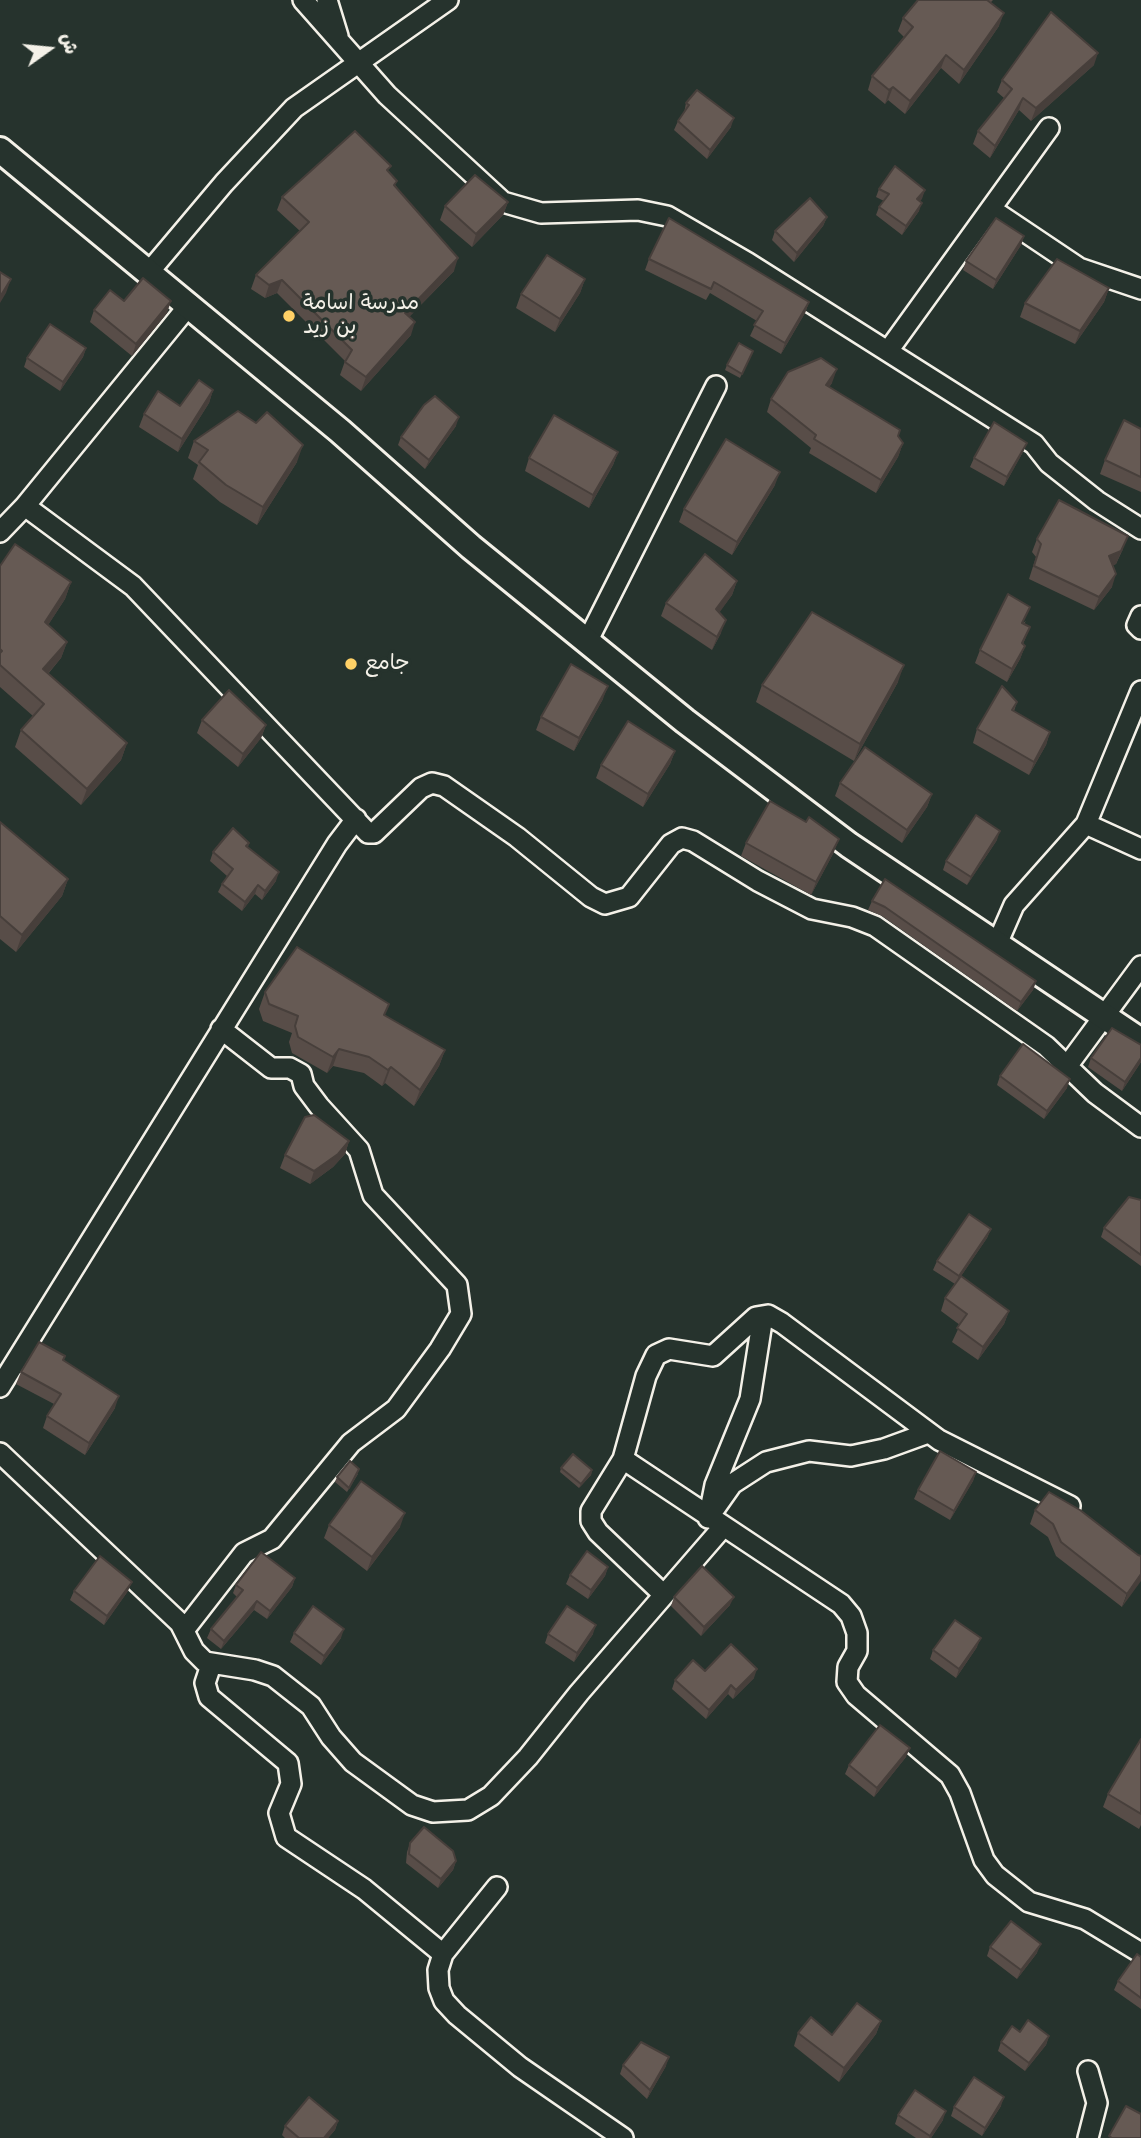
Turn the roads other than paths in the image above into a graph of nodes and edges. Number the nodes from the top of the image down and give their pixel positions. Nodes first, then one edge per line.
1 (303, 0) edge
2 (327, 0) edge
3 (448, 0) edge
4 (341, 46) junction
5 (357, 62) junction
6 (1049, 128) dead end
7 (0, 150) edge
8 (990, 209) junction
9 (149, 272) junction
10 (1141, 289) edge
11 (190, 304) junction
12 (888, 351) junction
13 (716, 386) dead end
14 (25, 506) junction
15 (1141, 529) edge
16 (0, 532) edge
17 (1141, 616) edge
18 (1141, 629) edge
19 (587, 642) junction
20 (1141, 691) edge
21 (355, 819) junction
22 (1086, 824) junction
23 (1141, 849) edge
24 (997, 944) junction
25 (1141, 966) edge
26 (1104, 1016) junction
27 (221, 1029) junction
28 (1141, 1041) edge
29 (1068, 1065) junction
30 (1141, 1127) edge
31 (763, 1316) junction
32 (0, 1387) edge
33 (928, 1433) junction
34 (0, 1453) edge
35 (623, 1459) junction
36 (1082, 1513) edge
37 (715, 1522) junction
38 (664, 1594) junction
39 (185, 1629) junction
40 (211, 1665) junction
41 (497, 1887) dead end
42 (443, 1954) junction
43 (1141, 1954) edge
44 (1088, 2071) dead end
45 (623, 2138) edge
46 (1088, 2138) edge

1 - 4 street
2 - 4 street
3 - 5 street
4 - 5 street
5 - 9 street
5 - 12 street
6 - 8 street
7 - 9 street
8 - 10 street
8 - 12 street
9 - 11 street
11 - 14 street
11 - 19 street
12 - 15 street
13 - 19 street
14 - 16 street
14 - 21 street
17 - 18 street
19 - 24 street
20 - 22 street
21 - 27 street
21 - 29 street
22 - 23 street
22 - 24 street
24 - 26 street
25 - 26 street
26 - 28 street
26 - 29 street
27 - 32 street
27 - 39 street
29 - 30 street
31 - 33 street
31 - 35 street
31 - 37 street
33 - 36 street
33 - 37 street
34 - 39 street
35 - 37 street
35 - 38 street
37 - 38 street
37 - 43 street
38 - 40 street
39 - 40 street
40 - 42 street
41 - 42 street
42 - 45 street
44 - 46 street

